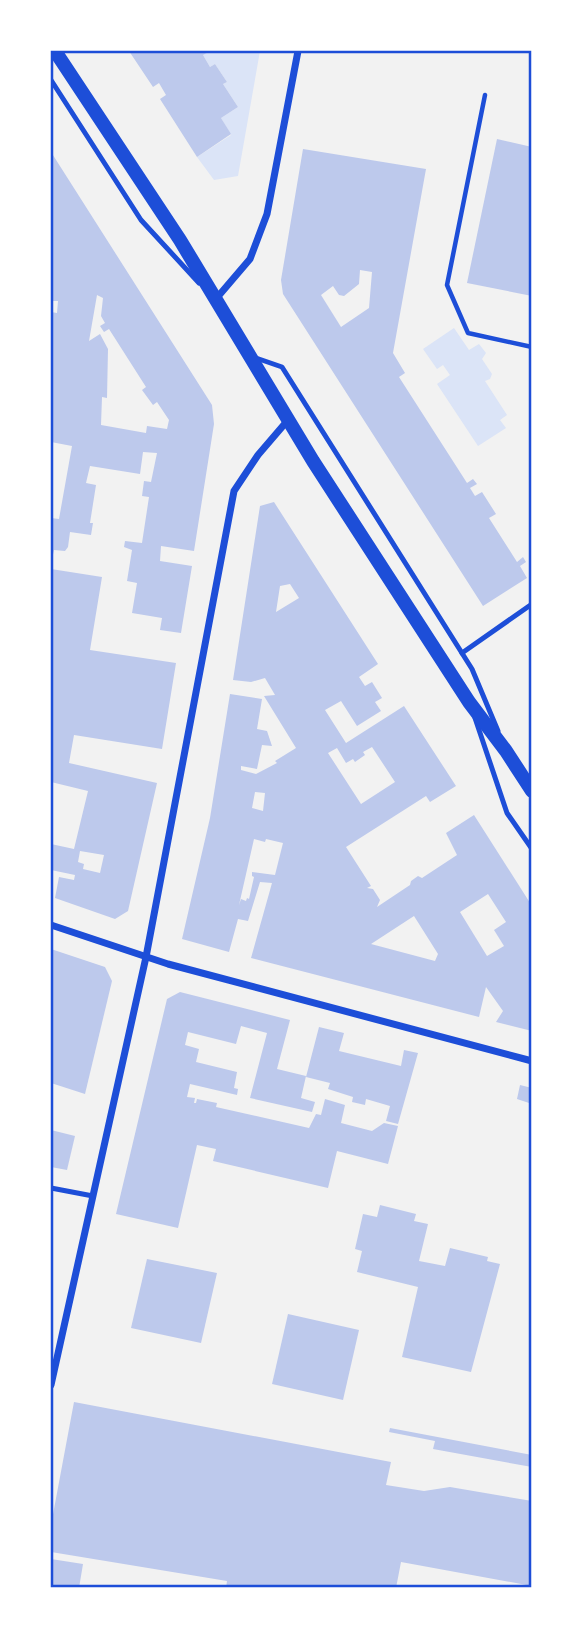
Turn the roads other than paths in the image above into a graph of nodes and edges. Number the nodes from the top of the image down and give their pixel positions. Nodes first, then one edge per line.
1 (55, 51) edge
2 (298, 51) edge
3 (51, 80) edge
4 (215, 300) junction
5 (248, 355) junction
6 (288, 421) junction
7 (532, 604) edge
8 (462, 653) junction
9 (469, 702) junction
10 (506, 751) junction
11 (532, 791) edge
12 (532, 849) edge
13 (51, 925) edge
14 (146, 957) junction
15 (532, 1061) edge
16 (51, 1188) edge
17 (93, 1196) junction
18 (51, 1385) edge

1 - 4 main road
2 - 4 street
3 - 4 lane
4 - 5 main road
5 - 6 main road
5 - 8 lane
6 - 9 main road
6 - 14 street
7 - 8 lane
8 - 10 lane
9 - 10 main road
9 - 12 lane
10 - 11 main road
13 - 14 street
14 - 15 street
14 - 17 street
16 - 17 lane
17 - 18 street

